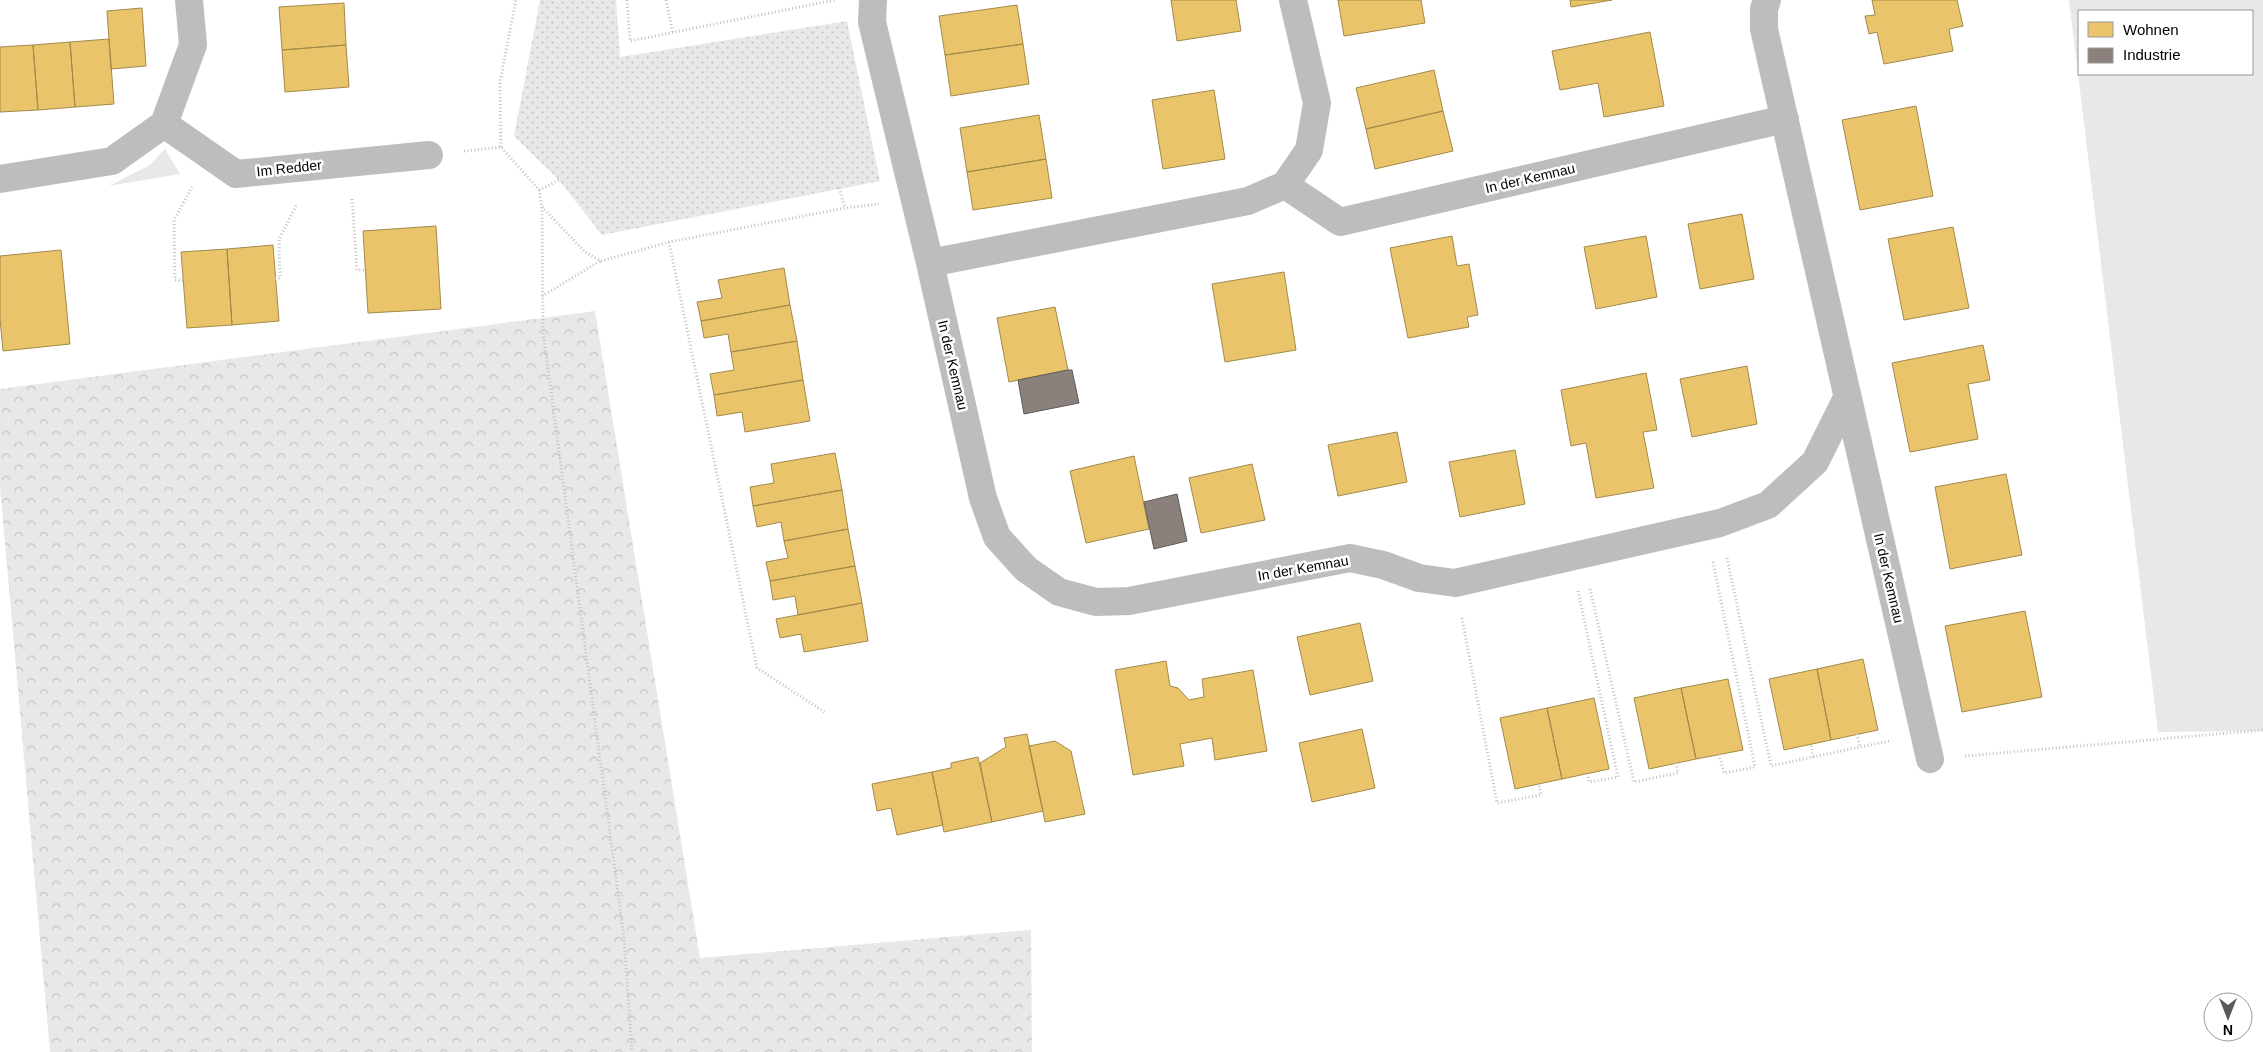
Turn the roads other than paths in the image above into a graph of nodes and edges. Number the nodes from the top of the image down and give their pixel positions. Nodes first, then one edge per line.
1 (189, 0) edge
2 (873, 0) edge
3 (1293, 0) edge
4 (1768, 0) edge
5 (1785, 119) junction
6 (164, 124) junction
7 (429, 155) road end
8 (0, 179) edge
9 (1285, 185) junction
10 (930, 263) junction
11 (1848, 398) junction
12 (1930, 759) road end

1 - 6 street
2 - 10 street, In der Kemnau
3 - 9 street
4 - 5 street, In der Kemnau
5 - 9 street, In der Kemnau
5 - 11 street, In der Kemnau
6 - 7 street, Im Redder
6 - 8 street
9 - 10 street
10 - 11 street, In der Kemnau
11 - 12 street, In der Kemnau

